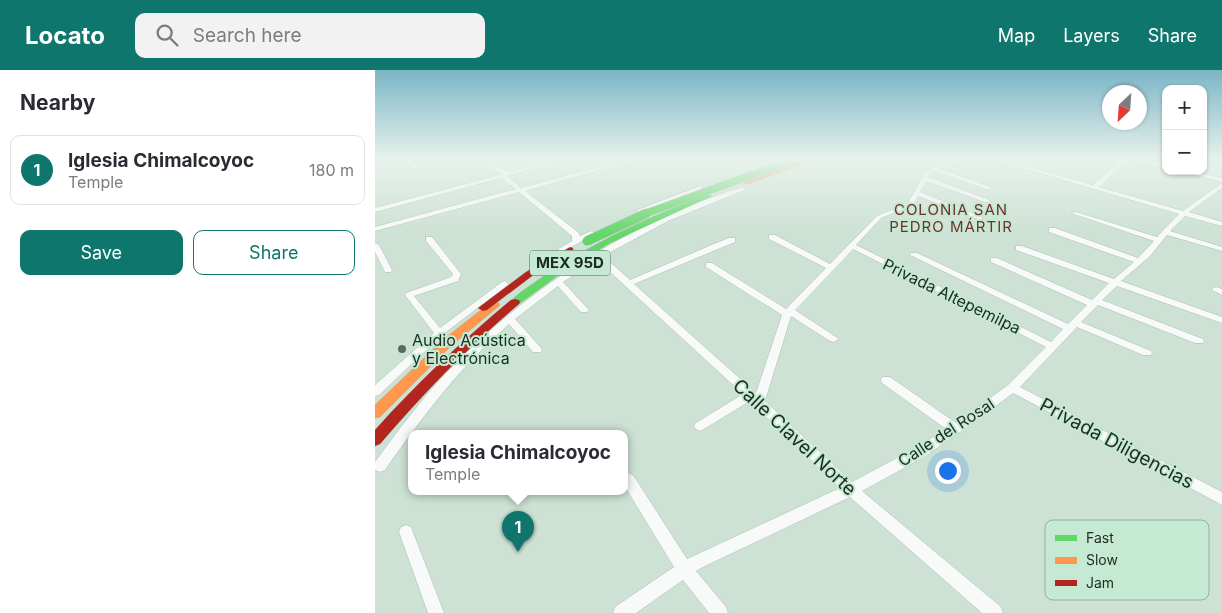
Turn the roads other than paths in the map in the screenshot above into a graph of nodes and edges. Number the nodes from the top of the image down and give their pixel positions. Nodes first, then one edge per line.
1 (471, 184) edge
2 (515, 184) edge
3 (538, 184) edge
4 (718, 184) edge
5 (722, 184) edge
6 (726, 184) edge
7 (737, 184) edge
8 (744, 184) edge
9 (922, 184) edge
10 (943, 184) edge
11 (977, 184) edge
12 (1082, 184) edge
13 (1098, 184) edge
14 (1222, 185) edge
15 (988, 188) dead end
16 (1094, 188) junction
17 (520, 189) junction
18 (743, 189) dead end
19 (917, 193) junction
20 (987, 200) dead end
21 (375, 210) edge
22 (1074, 213) dead end
23 (1184, 213) junction
24 (980, 218) dead end
25 (1222, 224) edge
26 (375, 228) edge
27 (1052, 230) dead end
28 (1162, 236) junction
29 (772, 237) dead end
30 (429, 239) dead end
31 (732, 240) dead end
32 (576, 241) junction
33 (375, 245) edge
34 (852, 246) junction
35 (1019, 248) dead end
36 (1222, 248) edge
37 (914, 255) dead end
38 (598, 256) junction
39 (994, 260) dead end
40 (1139, 261) junction
41 (709, 264) dead end
42 (831, 268) junction
43 (388, 270) dead end
44 (559, 282) junction
45 (1115, 282) junction
46 (629, 284) junction
47 (1094, 303) junction
48 (585, 310) dead end
49 (788, 312) junction
50 (510, 319) junction
51 (1222, 320) edge
52 (1072, 326) junction
53 (439, 333) junction
54 (834, 339) dead end
55 (1199, 341) dead end
56 (1052, 346) junction
57 (537, 350) dead end
58 (1147, 353) dead end
59 (886, 380) dead end
60 (1012, 388) junction
61 (375, 392) edge
62 (755, 398) junction
63 (375, 403) edge
64 (375, 413) edge
65 (375, 421) edge
66 (700, 426) dead end
67 (956, 429) junction
68 (375, 440) edge
69 (380, 466) dead end
70 (628, 478) dead end
71 (851, 490) junction
72 (1222, 499) edge
73 (406, 532) dead end
74 (685, 570) junction
75 (436, 613) edge
76 (621, 613) edge
77 (720, 613) edge
78 (995, 613) edge

1 - 21 street
2 - 17 street
3 - 17 street
4 - 32 street
5 - 64 highway, MEX 95D
6 - 63 highway, bridge
7 - 65 highway, bridge
8 - 68 highway, MEX 95D
9 - 19 street
10 - 20 street
11 - 15 street
12 - 16 street
13 - 16 street
14 - 23 street, Calle del Rosal
16 - 23 street
17 - 26 street
17 - 32 street
18 - 38 street
19 - 24 street
19 - 34 street
22 - 28 street
23 - 25 street
23 - 28 street, Calle del Rosal
27 - 40 street
28 - 36 street
28 - 40 street, Calle del Rosal
29 - 42 street
30 - 53 street
31 - 46 street
32 - 53 street
33 - 43 street
34 - 42 street
34 - 56 street, Privada Altepemilpa
35 - 45 street
37 - 52 street
38 - 44 street
38 - 46 street, Calle Clavel Norte
39 - 47 street
40 - 45 street, Calle del Rosal
41 - 49 street
42 - 49 street
44 - 48 street
44 - 50 street
45 - 47 street, Calle del Rosal
45 - 51 street
46 - 62 street, Calle Clavel Norte
47 - 52 street, Calle del Rosal
47 - 55 street
49 - 54 street
49 - 62 street
50 - 57 street
50 - 69 street
52 - 56 street, Calle del Rosal
52 - 58 street
53 - 61 street
56 - 60 street, Calle del Rosal
59 - 67 street
60 - 67 street, Calle del Rosal
60 - 72 street, Privada Diligencias
62 - 66 street
62 - 71 street, Calle Clavel Norte
67 - 71 street, Calle del Rosal
70 - 74 street
71 - 74 street, Calle del Rosal
71 - 78 street, Calle Clavel Norte
73 - 75 street
74 - 76 street, Calle del Rosal
74 - 77 street

